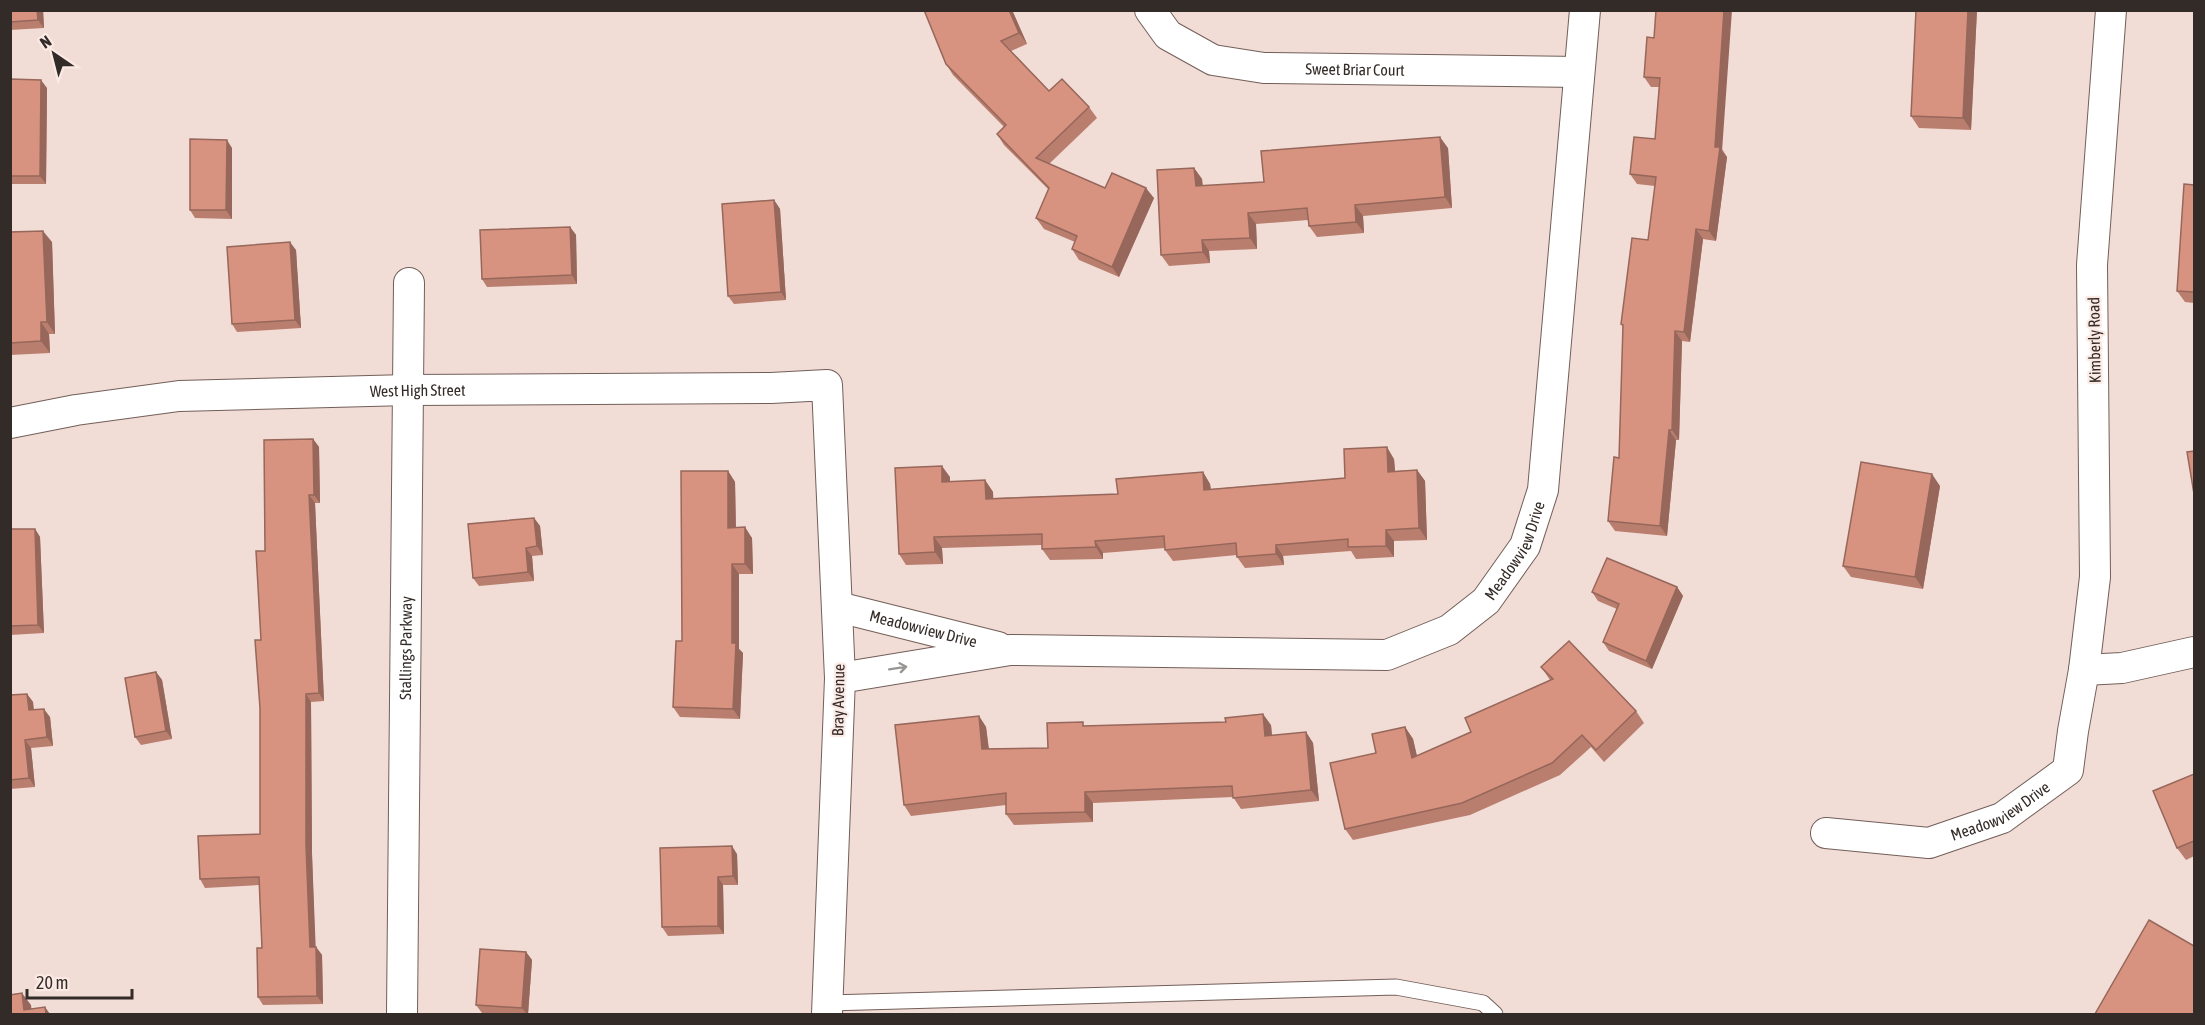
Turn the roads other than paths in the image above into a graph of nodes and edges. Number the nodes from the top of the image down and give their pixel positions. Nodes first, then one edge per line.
1 (1150, 10) edge
2 (1585, 10) edge
3 (2111, 10) edge
4 (1579, 72) junction
5 (409, 283) dead end
6 (827, 385) joint
7 (408, 390) junction
8 (10, 423) edge
9 (838, 607) junction
10 (1010, 650) junction
11 (2194, 652) edge
12 (2085, 670) junction
13 (840, 678) junction
14 (1826, 833) dead end
15 (828, 1009) edge
16 (402, 1014) edge
17 (1495, 1014) edge

1 - 4 street, Sweet Briar Court
2 - 4 street, Meadowview Drive
3 - 12 street, Kimberly Road
4 - 10 street, Meadowview Drive
5 - 7 street, Stallings Parkway
6 - 7 street, West High Street
6 - 9 street, Bray Avenue
7 - 8 street, West High Street
7 - 16 street, Stallings Parkway
9 - 10 street, Meadowview Drive
9 - 13 street, Bray Avenue
13 -> 10 street, Meadowview Drive
11 - 12 street
12 - 14 street, Meadowview Drive
13 - 15 street, Bray Avenue
15 - 17 lane

